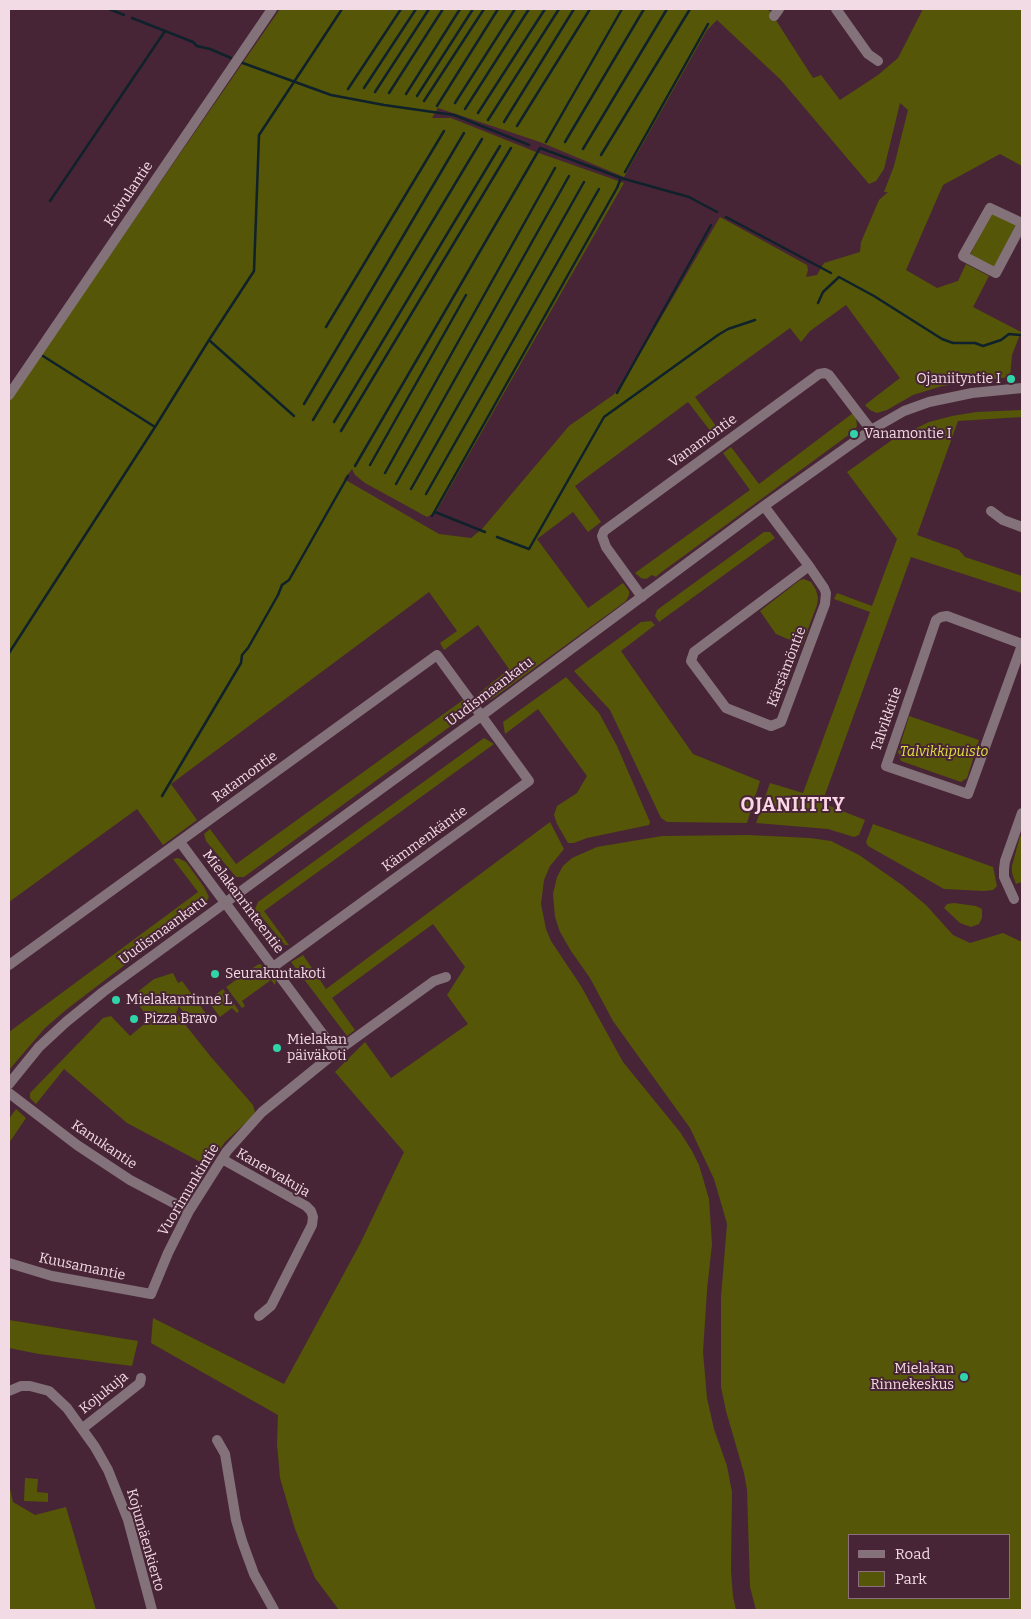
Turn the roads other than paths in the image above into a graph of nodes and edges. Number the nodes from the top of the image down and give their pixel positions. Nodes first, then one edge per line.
1 (272, 9) edge
2 (836, 9) edge
3 (878, 61) dead end
4 (1022, 223) edge
5 (1022, 388) edge
6 (9, 395) edge
7 (871, 430) junction
8 (764, 506) junction
9 (991, 511) dead end
10 (1022, 527) edge
11 (809, 566) junction
12 (642, 597) junction
13 (1022, 644) edge
14 (481, 716) junction
15 (1022, 813) edge
16 (180, 842) junction
17 (1014, 899) dead end
18 (226, 902) junction
19 (9, 965) edge
20 (273, 966) junction
21 (446, 977) dead end
22 (336, 1052) junction
23 (9, 1084) edge
24 (9, 1092) edge
25 (222, 1159) junction
26 (189, 1211) junction
27 (9, 1263) edge
28 (151, 1294) joint
29 (259, 1316) dead end
30 (142, 1378) dead end
31 (9, 1391) edge
32 (83, 1428) junction
33 (217, 1440) dead end
34 (152, 1610) edge
35 (274, 1610) edge

1 - 6 street, Koivulantie
2 - 3 street
4 - 4 street
5 - 7 street, Uudismaankatu
7 - 8 street, Uudismaankatu
7 - 12 street, Vanamontie
8 - 11 street, Kärsämöntie
8 - 12 street, Uudismaankatu
9 - 10 street
11 - 11 street, Kärsämöntie
12 - 14 street, Uudismaankatu
13 - 13 street, Talvikkitie
14 - 16 street, Ratamontie
14 - 18 street, Uudismaankatu
14 - 20 street, Kämmenkäntie
15 - 17 street
16 - 18 street, Mielakanrinteentie
16 - 19 street, Ratamontie
18 - 20 street, Mielakanrinteentie
18 - 23 street, Uudismaankatu
20 - 22 street, Mielakanrinteentie
21 - 22 street, Vuorimunkintie
22 - 25 street, Vuorimunkintie
24 - 26 street, Kanukantie
25 - 26 street, Vuorimunkintie
25 - 29 street, Kanervakuja
26 - 28 street, Vuorimunkintie
27 - 28 street, Kuusamantie
30 - 32 street, Kojukuja
31 - 32 street, Kojumäenkierto
32 - 34 street, Kojumäenkierto
33 - 35 street

